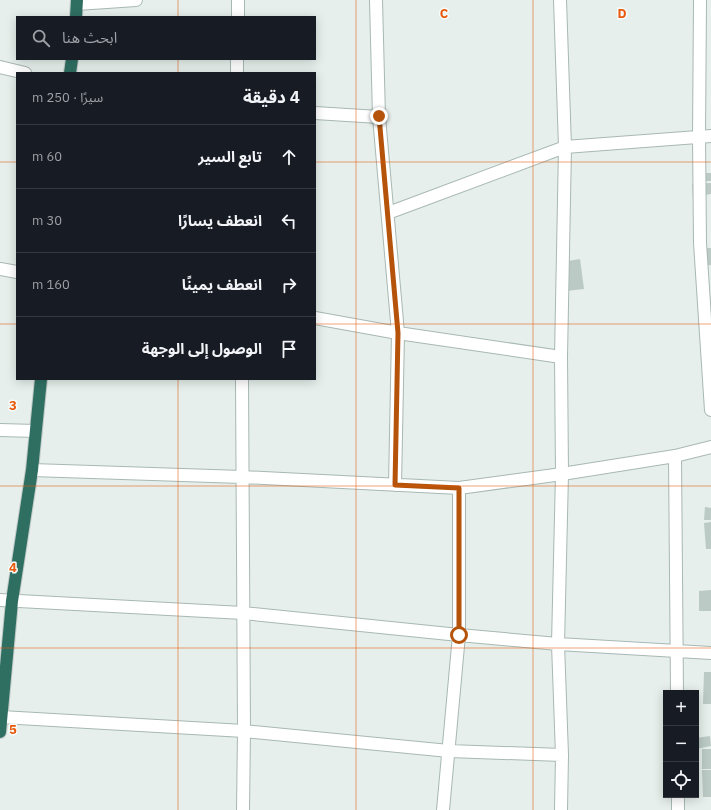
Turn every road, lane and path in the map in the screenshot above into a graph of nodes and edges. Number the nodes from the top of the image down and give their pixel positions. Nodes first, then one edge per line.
1 (136, 0) edge
2 (238, 0) edge
3 (376, 0) edge
4 (560, 0) edge
5 (700, 0) edge
6 (77, 2) edge
7 (76, 16) edge
8 (238, 16) edge
9 (72, 60) edge
10 (237, 60) edge
11 (0, 67) edge
12 (21, 72) edge
13 (70, 72) edge
14 (237, 72) edge
15 (316, 113) edge
16 (379, 116) junction
17 (705, 136) edge
18 (565, 147) junction
19 (388, 213) junction
20 (705, 243) edge
21 (0, 269) edge
22 (16, 272) edge
23 (316, 318) edge
24 (398, 333) junction
25 (561, 357) junction
26 (42, 380) edge
27 (242, 380) edge
28 (711, 410) edge
29 (0, 430) edge
30 (36, 431) junction
31 (711, 447) edge
32 (675, 456) junction
33 (32, 470) junction
34 (562, 474) junction
35 (242, 477) junction
36 (395, 485) junction
37 (459, 488) junction
38 (6, 600) edge
39 (243, 613) junction
40 (459, 635) junction
41 (558, 644) junction
42 (676, 651) junction
43 (711, 653) edge
44 (677, 690) edge
45 (1, 717) junction
46 (244, 731) junction
47 (0, 732) edge
48 (449, 751) junction
49 (562, 755) junction
50 (678, 798) edge
51 (243, 810) edge
52 (443, 810) edge
53 (561, 810) edge
54 (678, 810) edge

1 - 6 street
2 - 8 street
3 - 16 street
4 - 18 street
5 - 17 street
6 - 7 highway
9 - 13 highway
10 - 14 street
11 - 12 street
15 - 16 street
16 - 19 street
17 - 18 street
17 - 20 street
18 - 19 street
18 - 25 street
19 - 24 street
20 - 28 street
21 - 22 street
23 - 24 street
24 - 25 street
24 - 36 street
25 - 34 street
26 - 30 highway
27 - 35 street
29 - 30 street
30 - 33 highway
31 - 32 street
32 - 34 street
32 - 42 street
33 - 35 street
33 - 38 highway
34 - 37 street
34 - 41 street
35 - 36 street
35 - 39 street
36 - 37 street
37 - 40 street
38 - 39 street
38 - 45 highway
39 - 40 street
39 - 46 street
40 - 41 street
40 - 48 street
41 - 42 street
41 - 49 street
42 - 43 street
42 - 44 street
45 - 46 street
45 - 47 highway
46 - 48 street
46 - 51 street
48 - 49 street
48 - 52 street
49 - 53 street
50 - 54 street

